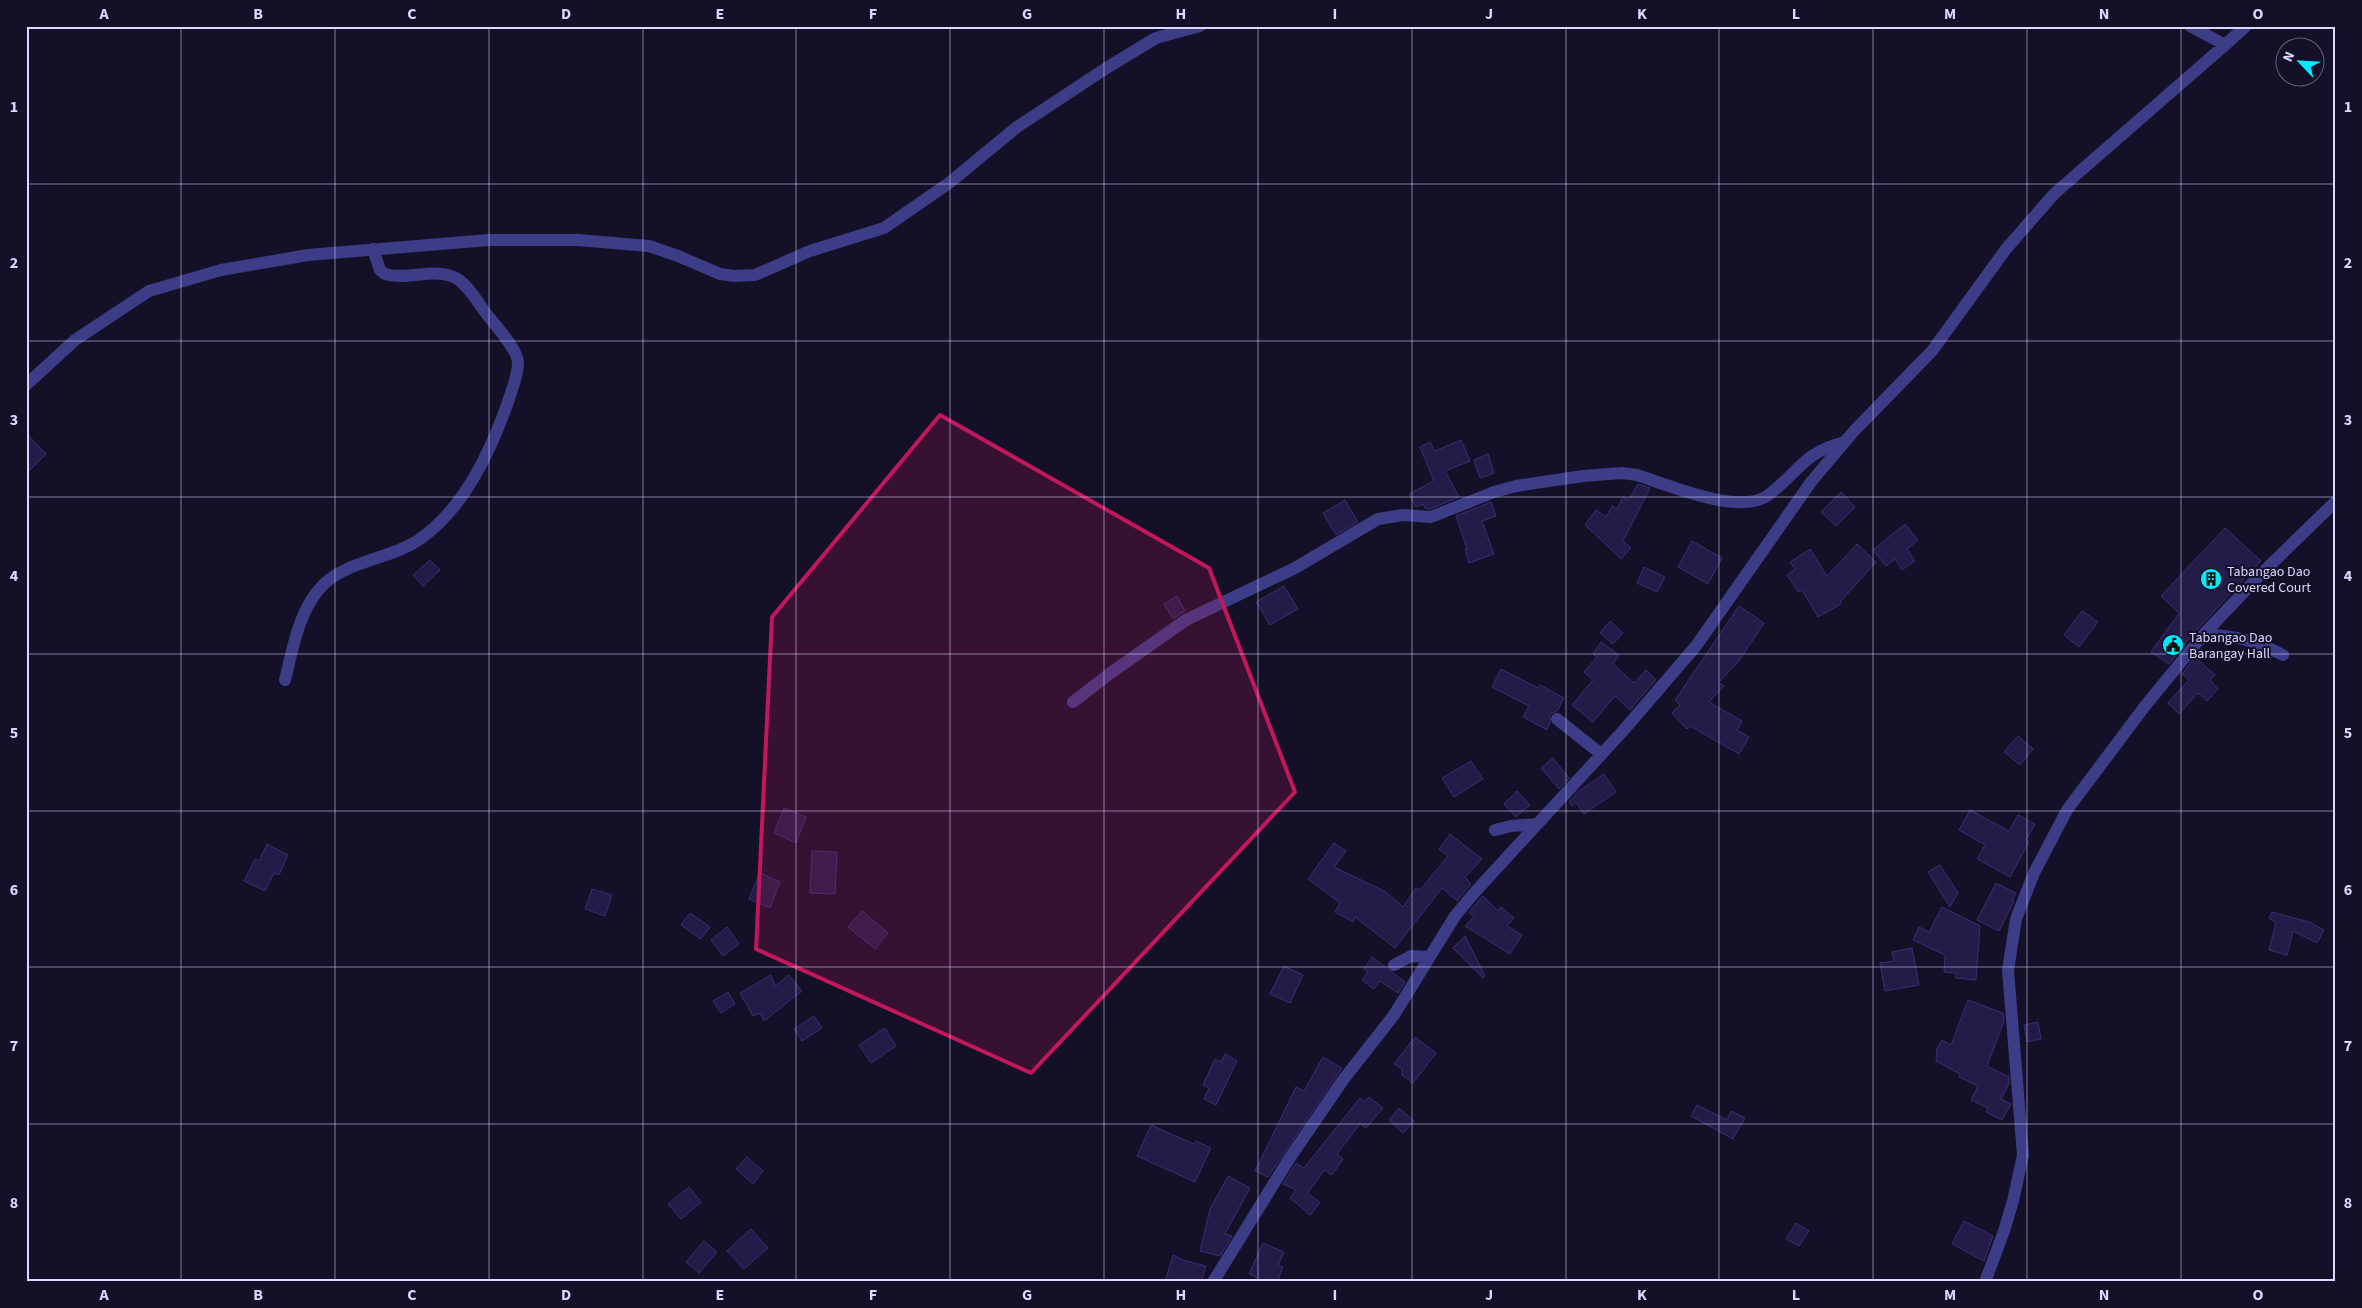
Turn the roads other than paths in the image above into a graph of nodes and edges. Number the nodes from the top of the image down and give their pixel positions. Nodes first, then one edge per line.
1 (1200, 26) edge
2 (2190, 26) edge
3 (2246, 26) edge
4 (2225, 45) junction
5 (373, 249) junction
6 (26, 385) edge
7 (1845, 442) junction
8 (2336, 501) edge
9 (2204, 634) junction
10 (2283, 655) dead end
11 (286, 680) dead end
12 (1073, 702) dead end
13 (1557, 719) dead end
14 (1601, 754) junction
15 (1536, 824) junction
16 (1495, 830) dead end
17 (1429, 957) junction
18 (1394, 965) dead end
19 (1213, 1282) edge
20 (1985, 1282) edge

1 - 5 street
2 - 4 street
3 - 4 street
4 - 7 street
5 - 6 street
5 - 11 street
7 - 12 street
7 - 14 street
8 - 9 street
9 - 10 street
9 - 20 street
13 - 14 street
14 - 15 street
15 - 16 street
15 - 17 street
17 - 18 street
17 - 19 street

